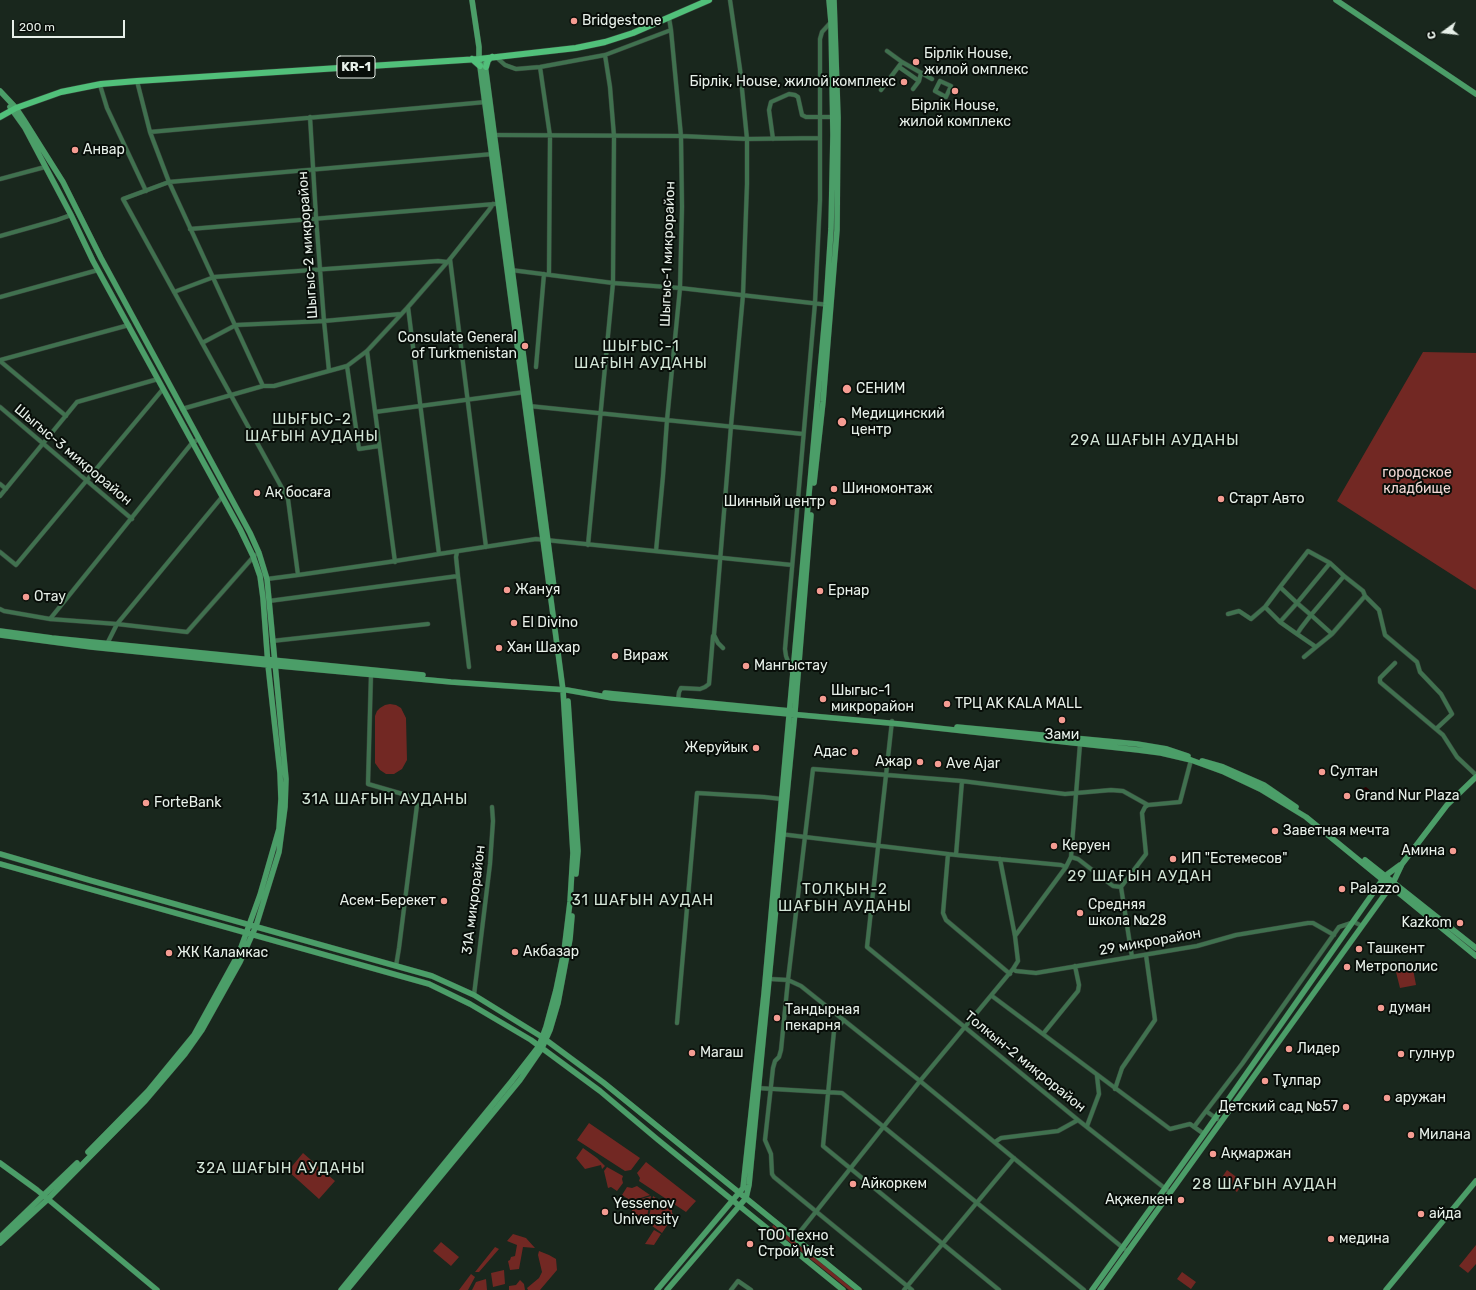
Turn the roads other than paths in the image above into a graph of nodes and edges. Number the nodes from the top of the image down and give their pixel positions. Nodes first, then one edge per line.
1 (472, 0) edge
2 (709, 0) edge
3 (730, 0) edge
4 (829, 0) edge
5 (834, 0) edge
6 (1336, 0) edge
7 (669, 18) junction
8 (833, 20) junction
9 (671, 30) junction
10 (888, 51) dead end
11 (605, 55) junction
12 (494, 57) junction
13 (479, 58) junction
14 (902, 62) junction
15 (483, 67) junction
16 (540, 67) junction
17 (899, 67) junction
18 (921, 73) junction
19 (932, 79) dead end
20 (137, 81) junction
21 (919, 81) junction
22 (100, 85) junction
23 (913, 89) dead end
24 (881, 90) dead end
25 (0, 91) edge
26 (0, 94) edge
27 (1476, 94) edge
28 (488, 102) junction
29 (14, 109) junction
30 (0, 117) edge
31 (310, 117) junction
32 (835, 117) junction
33 (820, 118) junction
34 (150, 132) junction
35 (492, 135) junction
36 (550, 136) junction
37 (614, 136) junction
38 (682, 136) junction
39 (820, 138) junction
40 (747, 139) junction
41 (773, 139) junction
42 (495, 154) junction
43 (45, 167) junction
44 (313, 169) junction
45 (0, 179) edge
46 (169, 182) junction
47 (146, 191) junction
48 (498, 203) junction
49 (71, 215) junction
50 (316, 217) junction
51 (190, 228) junction
52 (0, 236) edge
53 (101, 258) junction
54 (93, 261) junction
55 (449, 261) junction
56 (320, 269) junction
57 (98, 270) junction
58 (510, 270) junction
59 (546, 275) junction
60 (214, 277) junction
61 (613, 283) junction
62 (680, 288) junction
63 (174, 292) junction
64 (743, 295) junction
65 (0, 298) edge
66 (815, 303) junction
67 (828, 305) junction
68 (408, 307) junction
69 (401, 314) junction
70 (324, 321) junction
71 (129, 325) junction
72 (236, 325) junction
73 (202, 343) junction
74 (367, 351) junction
75 (1, 362) edge
76 (347, 366) junction
77 (536, 367) dead end
78 (329, 371) junction
79 (158, 379) junction
80 (262, 386) junction
81 (163, 389) junction
82 (526, 392) junction
83 (231, 396) junction
84 (468, 399) junction
85 (820, 402) junction
86 (420, 406) junction
87 (527, 406) junction
88 (0, 407) edge
89 (182, 409) junction
90 (375, 412) junction
91 (601, 413) junction
92 (66, 416) junction
93 (667, 420) junction
94 (731, 426) junction
95 (803, 434) junction
96 (199, 439) junction
97 (192, 443) junction
98 (43, 444) junction
99 (380, 446) junction
100 (87, 480) junction
101 (0, 484) edge
102 (6, 489) junction
103 (0, 496) edge
104 (222, 497) junction
105 (132, 519) junction
106 (546, 540) junction
107 (588, 545) junction
108 (486, 547) junction
109 (656, 551) junction
110 (0, 552) edge
111 (457, 552) junction
112 (259, 553) junction
113 (439, 554) junction
114 (253, 556) junction
115 (720, 557) junction
116 (395, 562) junction
117 (1330, 564) junction
118 (792, 565) junction
119 (298, 575) junction
120 (458, 576) junction
121 (1344, 576) junction
122 (267, 579) junction
123 (1280, 587) junction
124 (1365, 596) junction
125 (269, 601) junction
126 (1297, 603) junction
127 (1265, 607) junction
128 (0, 609) edge
129 (1228, 614) dead end
130 (1311, 614) junction
131 (50, 619) junction
132 (1280, 622) junction
133 (117, 624) junction
134 (428, 624) dead end
135 (0, 631) edge
136 (1297, 634) junction
137 (1332, 634) junction
138 (0, 635) edge
139 (714, 635) junction
140 (272, 641) junction
141 (106, 646) junction
142 (1316, 647) junction
143 (723, 648) dead end
144 (1304, 657) dead end
145 (271, 663) junction
146 (1395, 663) dead end
147 (469, 667) dead end
148 (371, 672) junction
149 (792, 675) junction
150 (797, 680) junction
151 (565, 688) junction
152 (678, 700) junction
153 (792, 713) junction
154 (892, 722) junction
155 (1436, 729) junction
156 (1080, 742) junction
157 (1191, 759) junction
158 (886, 775) junction
159 (1476, 776) edge
160 (962, 781) junction
161 (1076, 793) junction
162 (784, 800) junction
163 (1148, 805) junction
164 (492, 807) dead end
165 (781, 834) junction
166 (805, 837) junction
167 (878, 846) junction
168 (0, 854) edge
169 (948, 854) junction
170 (956, 855) junction
171 (1071, 857) junction
172 (1000, 859) junction
173 (0, 864) edge
174 (1402, 864) junction
175 (1066, 867) junction
176 (72, 875) junction
177 (1384, 878) junction
178 (70, 884) junction
179 (1391, 884) junction
180 (1121, 887) junction
181 (773, 921) junction
182 (1354, 922) junction
183 (253, 925) junction
184 (1362, 926) junction
185 (250, 934) junction
186 (1334, 935) junction
187 (1015, 936) junction
188 (1476, 948) edge
189 (1146, 955) junction
190 (1476, 956) edge
191 (1132, 957) junction
192 (396, 966) junction
193 (1075, 966) junction
194 (1013, 969) junction
195 (1010, 974) junction
196 (770, 978) junction
197 (788, 980) junction
198 (474, 995) junction
199 (992, 996) junction
200 (470, 1004) junction
201 (844, 1020) junction
202 (677, 1023) dead end
203 (966, 1027) junction
204 (1043, 1034) junction
205 (544, 1038) junction
206 (540, 1047) junction
207 (1097, 1076) junction
208 (920, 1081) junction
209 (757, 1088) junction
210 (771, 1088) junction
211 (1115, 1089) junction
212 (828, 1093) junction
213 (1206, 1111) junction
214 (1216, 1118) junction
215 (1078, 1120) junction
216 (1221, 1122) junction
217 (1086, 1126) junction
218 (884, 1127) junction
219 (1194, 1127) junction
220 (1204, 1134) junction
221 (995, 1142) junction
222 (1014, 1158) junction
223 (0, 1163) edge
224 (851, 1168) junction
225 (1476, 1180) edge
226 (1167, 1190) junction
227 (740, 1193) junction
228 (46, 1197) junction
229 (746, 1198) junction
230 (734, 1200) junction
231 (977, 1203) junction
232 (740, 1206) junction
233 (816, 1211) junction
234 (773, 1220) junction
235 (767, 1227) junction
236 (0, 1237) edge
237 (795, 1238) junction
238 (0, 1243) edge
239 (943, 1245) junction
240 (1123, 1248) junction
241 (1128, 1252) junction
242 (907, 1286) junction
243 (157, 1290) edge
244 (160, 1290) edge
245 (341, 1290) edge
246 (347, 1290) edge
247 (657, 1290) edge
248 (667, 1290) edge
249 (731, 1290) edge
250 (751, 1290) edge
251 (843, 1290) edge
252 (859, 1290) edge
253 (904, 1290) edge
254 (912, 1290) edge
255 (999, 1290) edge
256 (1084, 1290) edge
257 (1092, 1290) edge
258 (1100, 1290) edge
259 (1386, 1290) edge

1 - 13 main road
2 - 7 main road, KR-1
3 - 40 street
4 - 8 main road
5 - 8 main road
6 - 27 main road
7 - 9 street, Шыгыс-1 микрорайон
7 - 12 main road, KR-1
8 - 32 main road
8 - 33 street
9 - 11 street
9 - 38 street, Шыгыс-1 микрорайон
10 - 14 street
11 - 16 street
11 - 37 street
12 - 13 main road, KR-1
12 - 15 main road
12 - 16 street
13 - 15 main road
13 - 15 main road
13 - 20 main road, KR-1
14 - 17 street
14 - 18 street
15 - 28 main road
16 - 36 street
17 - 21 street
17 - 24 street
18 - 19 street
18 - 21 street
20 - 22 main road, KR-1
20 - 34 street
21 - 23 street
22 - 29 main road, KR-1
22 - 47 street
25 - 29 main road
26 - 29 main road
28 - 31 street
28 - 35 main road
29 - 30 main road, KR-1
29 - 43 main road
29 - 53 main road
31 - 34 street
31 - 44 street, Шыгыс-2 микрорайон
32 - 33 street
32 - 67 main road
33 - 39 street
33 - 41 street
34 - 46 street
35 - 36 street
35 - 42 main road
36 - 37 street
36 - 59 street
37 - 38 street
37 - 61 street
38 - 40 street
38 - 62 street, Шыгыс-1 микрорайон
39 - 41 street
39 - 66 street
40 - 41 street
40 - 64 street
42 - 44 street
42 - 48 main road
43 - 45 street
43 - 49 main road
44 - 46 street
44 - 50 street, Шыгыс-2 микрорайон
46 - 47 street
46 - 51 street
47 - 63 street
48 - 50 street
48 - 55 street
48 - 58 main road
49 - 52 street
49 - 54 main road
50 - 51 street
50 - 56 street, Шыгыс-2 микрорайон
51 - 60 street
53 - 54 main road
53 - 89 main road
54 - 57 main road
55 - 56 street
55 - 68 street
55 - 84 street
56 - 60 street
56 - 70 street, Шыгыс-2 микрорайон
57 - 65 street
57 - 71 main road
58 - 59 street
58 - 82 main road
59 - 61 street
59 - 77 street
60 - 63 street
60 - 72 street
61 - 62 street
61 - 91 street
62 - 64 street
62 - 93 street, Шыгыс-1 микрорайон
63 - 73 street
64 - 66 street
64 - 94 street
66 - 67 street
66 - 95 street
67 - 85 main road
68 - 69 street
68 - 86 street
69 - 70 street
69 - 74 street
70 - 72 street
70 - 78 street, Шыгыс-2 микрорайон
71 - 75 street
71 - 79 main road
72 - 73 street
72 - 80 street
73 - 83 street
74 - 76 street
74 - 90 street
75 - 92 street
76 - 78 street
76 - 99 street
78 - 80 street
79 - 81 main road
79 - 92 street
80 - 83 street
81 - 97 main road
81 - 100 street
82 - 84 street
82 - 87 main road
83 - 89 street
83 - 119 street
84 - 86 street
84 - 108 street
85 - 149 main road
85 - 150 main road
86 - 90 street
86 - 113 street
87 - 91 street
87 - 106 main road
88 - 98 street, Шыгыс-3 микрорайон
89 - 96 main road
90 - 99 street
91 - 93 street
91 - 107 street
92 - 98 street
93 - 94 street
93 - 109 street, Шыгыс-1 микрорайон
94 - 95 street
94 - 115 street
95 - 118 street
96 - 97 street
96 - 112 main road
97 - 104 main road
97 - 105 street
98 - 100 street, Шыгыс-3 микрорайон
98 - 102 street
99 - 116 street
100 - 105 street, Шыгыс-3 микрорайон
100 - 110 street
101 - 102 street
102 - 103 street
104 - 114 main road
104 - 133 street
105 - 131 street
106 - 107 street
106 - 108 street
106 - 151 main road
107 - 109 street
108 - 111 street
109 - 115 street
111 - 113 street
111 - 120 street
112 - 114 street
112 - 122 main road
113 - 116 street
114 - 133 street
114 - 145 main road
115 - 118 street
115 - 139 street
116 - 119 street
117 - 121 street
117 - 123 street
117 - 126 street
118 - 149 street
119 - 122 street
120 - 125 street
120 - 147 street
121 - 124 street
121 - 130 street
122 - 125 main road
123 - 126 street
123 - 127 street
124 - 137 street
124 - 155 street
125 - 140 main road
126 - 130 street
126 - 132 street
127 - 129 street
127 - 132 street
128 - 131 street
130 - 136 street
130 - 137 street
131 - 133 street
132 - 136 street
133 - 141 street
134 - 140 street
135 - 141 main road
136 - 142 street
137 - 142 street
138 - 141 main road
139 - 143 street
139 - 152 street
140 - 145 main road
141 - 145 main road
142 - 144 street
145 - 148 main road
145 - 183 main road
146 - 155 street
148 - 151 main road
148 - 192 street
149 - 150 street
149 - 153 main road
150 - 153 main road
151 - 152 main road
151 - 153 main road
151 - 205 main road
152 - 153 main road
153 - 154 main road
153 - 162 main road
154 - 156 main road
154 - 158 street
155 - 159 street
156 - 157 main road
156 - 161 street
157 - 163 street
157 - 177 main road
158 - 160 street
158 - 166 street
158 - 167 street
159 - 174 main road
160 - 161 street
160 - 170 street
161 - 163 street
161 - 171 street
162 - 165 main road
162 - 202 street
163 - 180 street
164 - 198 street, 31А микрорайон
165 - 166 street
165 - 181 main road
166 - 167 street
166 - 197 street
167 - 169 street
167 - 203 street, Толкын-2 микрорайон
168 - 176 main road
169 - 170 street
169 - 195 street
170 - 172 street
171 - 175 street
171 - 180 street
172 - 175 street
172 - 187 street
173 - 178 main road
174 - 177 main road
174 - 179 main road
175 - 187 street
176 - 178 street
176 - 183 main road
177 - 179 main road
177 - 182 main road
178 - 185 main road
179 - 184 main road
179 - 188 main road
179 - 190 main road
180 - 191 street
181 - 196 main road
181 - 209 main road
182 - 184 street
182 - 186 street
182 - 214 main road
183 - 185 main road
183 - 192 main road
184 - 216 main road
185 - 200 main road
185 - 228 main road
186 - 189 street, 29 микрорайон
186 - 213 street
187 - 194 street
189 - 191 street, 29 микрорайон
189 - 211 street
191 - 193 street, 29 микрорайон
192 - 198 main road
193 - 194 street, 29 микрорайон
193 - 204 street
194 - 195 street
195 - 199 street
196 - 197 street
196 - 209 main road
197 - 201 street
197 - 210 street
198 - 200 main road
198 - 205 main road
199 - 203 street
199 - 204 street
200 - 206 main road
201 - 208 street
201 - 212 street
203 - 208 street
203 - 215 street, Толкын-2 микрорайон
204 - 207 street
205 - 206 main road
205 - 227 main road
206 - 230 main road
206 - 245 main road
206 - 246 main road
207 - 211 street
207 - 217 street
208 - 218 street
208 - 221 street
209 - 210 street
209 - 227 main road
209 - 229 main road
210 - 212 street
210 - 233 street
211 - 219 street
212 - 218 street
212 - 224 street
213 - 214 street
213 - 219 street
214 - 216 street
214 - 220 main road
215 - 217 street, Толкын-2 микрорайон
215 - 221 street
216 - 226 main road
217 - 226 street, Толкын-2 микрорайон
218 - 224 street
218 - 231 street
219 - 220 street
220 - 226 main road
221 - 222 street
222 - 231 street
222 - 240 street
223 - 228 main road
224 - 233 street
224 - 239 street
225 - 259 main road
226 - 240 main road
226 - 241 main road
227 - 229 main road
227 - 230 main road
228 - 236 main road
228 - 238 main road
228 - 243 main road
228 - 244 main road
229 - 232 main road
229 - 234 main road
230 - 232 main road
230 - 247 main road
231 - 239 street
231 - 256 street
232 - 235 main road
232 - 248 main road
233 - 237 street
233 - 242 street
234 - 235 main road
234 - 237 main road
235 - 251 main road
237 - 252 main road
239 - 242 street
239 - 255 street
240 - 241 street
240 - 257 main road
241 - 258 main road
242 - 253 street
242 - 254 street
249 - 250 street

